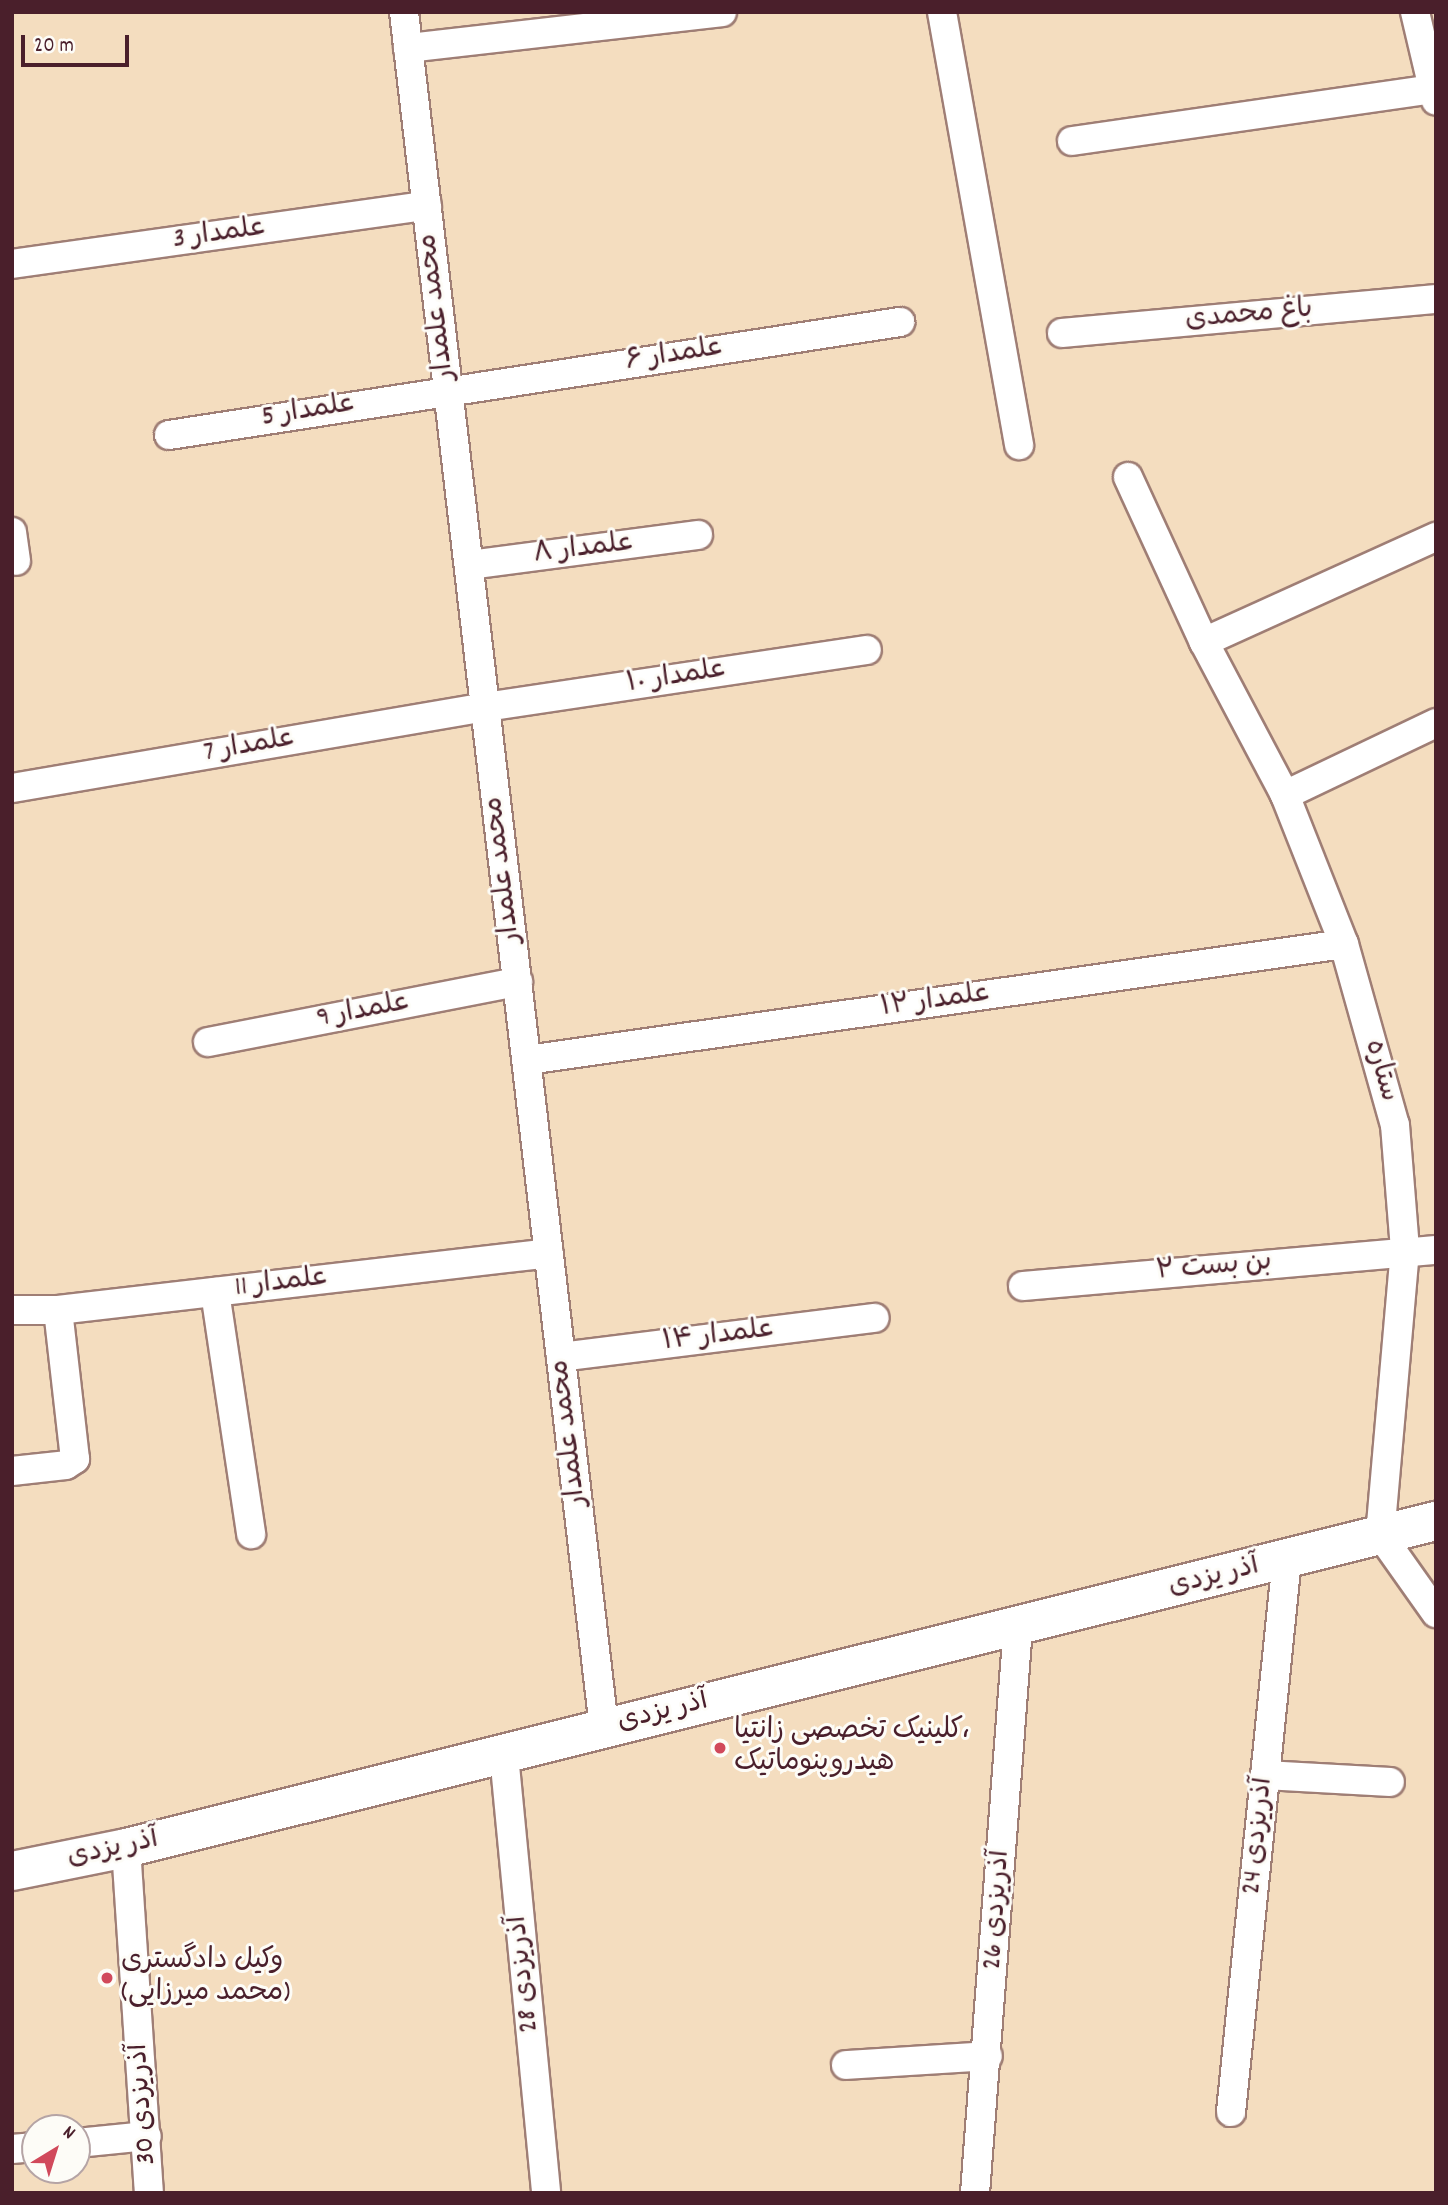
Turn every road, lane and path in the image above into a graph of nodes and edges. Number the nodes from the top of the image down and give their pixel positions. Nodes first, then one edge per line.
1 (404, 12) edge
2 (722, 12) edge
3 (942, 12) edge
4 (1415, 12) edge
5 (408, 48) junction
6 (1434, 95) edge
7 (1072, 141) dead end
8 (427, 206) junction
9 (12, 264) edge
10 (1436, 299) edge
11 (900, 322) dead end
12 (1062, 333) dead end
13 (448, 390) junction
14 (169, 435) dead end
15 (1019, 445) dead end
16 (1128, 477) dead end
17 (12, 532) edge
18 (698, 536) dead end
19 (1436, 537) edge
20 (16, 561) dead end
21 (469, 565) junction
22 (1205, 642) junction
23 (867, 650) dead end
24 (485, 707) junction
25 (1436, 723) edge
26 (12, 788) edge
27 (1285, 795) junction
28 (1344, 944) junction
29 (517, 982) junction
30 (208, 1042) dead end
31 (527, 1060) junction
32 (1405, 1250) junction
33 (1436, 1250) edge
34 (549, 1253) junction
35 (1023, 1286) dead end
36 (215, 1292) junction
37 (12, 1310) edge
38 (58, 1310) junction
39 (875, 1318) dead end
40 (561, 1357) junction
41 (12, 1471) edge
42 (1436, 1521) edge
43 (251, 1534) dead end
44 (1380, 1534) junction
45 (1287, 1559) junction
46 (1436, 1613) edge
47 (1018, 1626) junction
48 (604, 1727) junction
49 (504, 1755) junction
50 (1265, 1775) junction
51 (1390, 1782) dead end
52 (126, 1848) junction
53 (12, 1871) edge
54 (988, 2056) junction
55 (846, 2065) dead end
56 (1231, 2112) dead end
57 (147, 2136) junction
58 (91, 2142) edge
59 (149, 2193) edge
60 (546, 2193) edge
61 (975, 2193) edge

1 - 5 street, محمد علمدار
2 - 5 street
3 - 15 street
4 - 6 street
5 - 8 street, محمد علمدار
6 - 7 street
8 - 9 street, علمدار 3
8 - 13 street, محمد علمدار
10 - 12 street, باغ محمدی
11 - 13 street, علمدار ۶
13 - 14 street, علمدار 5
13 - 21 street, محمد علمدار
16 - 22 street, ستاره
17 - 20 street
18 - 21 street, علمدار ۸
19 - 22 street
21 - 24 street, محمد علمدار
22 - 27 street, ستاره
23 - 24 street, علمدار ۱۰
24 - 26 street, علمدار 7
24 - 29 street, محمد علمدار
25 - 27 street
27 - 28 street, ستاره
28 - 31 street, علمدار ۱۲
28 - 32 street, ستاره
29 - 30 street, علمدار 9
29 - 31 street, محمد علمدار
31 - 34 street, محمد علمدار
32 - 33 street, بن بست ۲
32 - 35 street, بن بست ۲
32 - 44 street, ستاره
34 - 36 street, علمدار 11
34 - 40 street, محمد علمدار
36 - 38 street, علمدار 11
36 - 43 street
37 - 38 street, علمدار 11
38 - 41 street
39 - 40 street, علمدار ۱۴
40 - 48 street, محمد علمدار
42 - 44 street, آذر یزدی
44 - 45 street, آذر یزدی
44 - 46 street
45 - 47 street, آذر یزدی
45 - 50 street, آذریزدی 24
47 - 48 street, آذر یزدی
47 - 54 street, آذریزدی 26
48 - 49 street, آذر یزدی
49 - 52 street, آذر یزدی
49 - 60 street, آذریزدی 28
50 - 51 street
50 - 56 street, آذریزدی 24
52 - 53 street, آذر یزدی
52 - 57 street, آذریزدی 30
54 - 55 street
54 - 61 street, آذریزدی 26
57 - 58 street
57 - 59 street, آذریزدی 30

